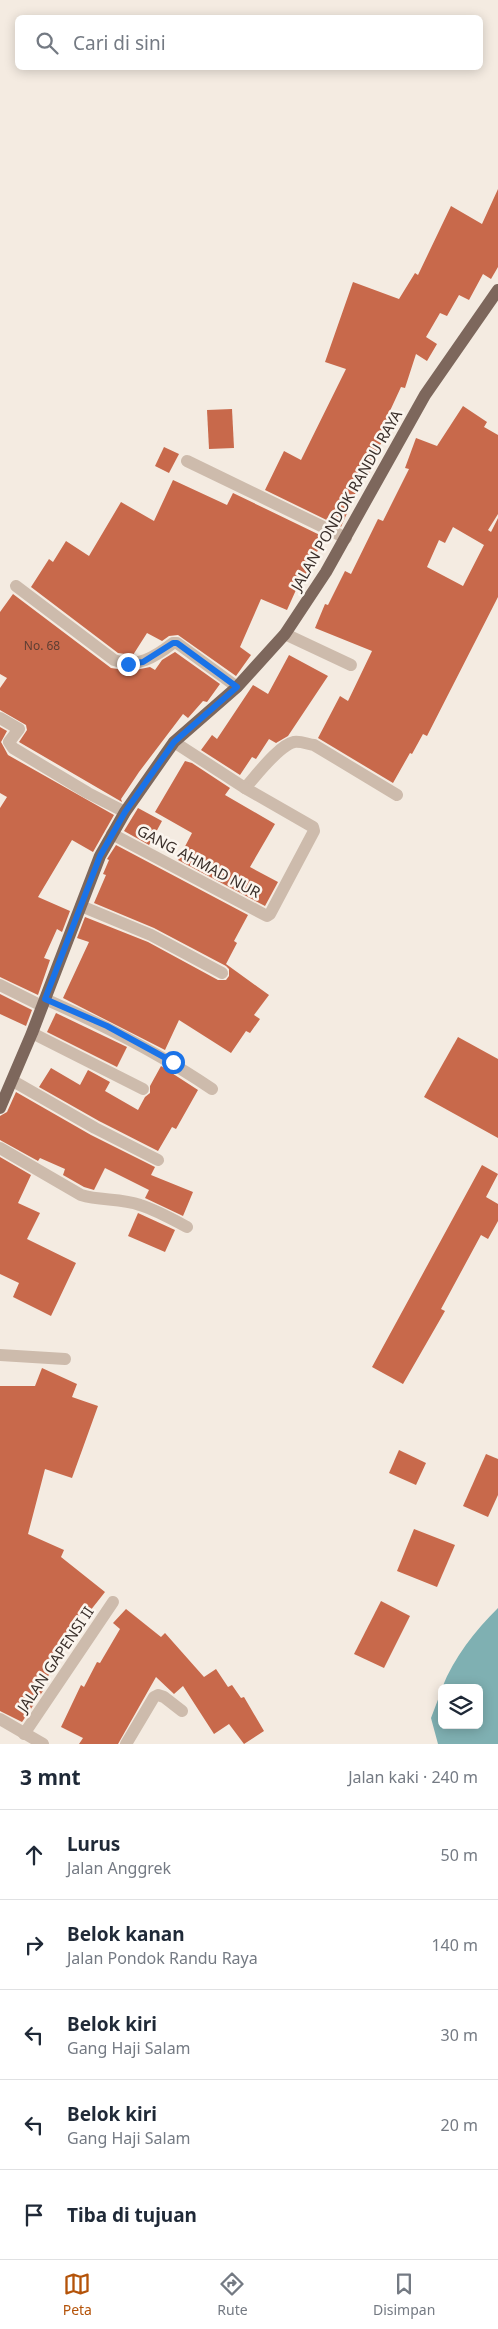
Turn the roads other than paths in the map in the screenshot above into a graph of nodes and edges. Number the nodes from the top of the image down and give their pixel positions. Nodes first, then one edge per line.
1 (496, 297) edge
2 (187, 460) dead end
3 (346, 538) junction
4 (16, 586) dead end
5 (285, 634) junction
6 (351, 665) dead end
7 (237, 687) junction
8 (0, 718) edge
9 (174, 742) junction
10 (245, 788) junction
11 (397, 795) dead end
12 (125, 812) junction
13 (112, 834) junction
14 (81, 906) junction
15 (222, 973) dead end
16 (0, 985) edge
17 (44, 1003) junction
18 (32, 1033) junction
19 (13, 1081) junction
20 (143, 1089) dead end
21 (212, 1089) dead end
22 (0, 1108) edge
23 (0, 1148) edge
24 (158, 1160) dead end
25 (187, 1227) dead end
26 (0, 1355) edge
27 (65, 1359) dead end
28 (113, 1602) dead end
29 (182, 1711) dead end
30 (0, 1719) edge
31 (24, 1734) junction
32 (43, 1744) edge
33 (126, 1744) edge

1 - 3 main road, JALAN PONDOK RANDU RAYA
2 - 3 street
3 - 5 main road, JALAN PONDOK RANDU RAYA
4 - 7 street
5 - 6 street
5 - 7 main road, JALAN PONDOK RANDU RAYA
7 - 9 main road, JALAN PONDOK RANDU RAYA
8 - 12 street
9 - 10 street
9 - 12 main road, JALAN PONDOK RANDU RAYA
10 - 11 street
10 - 13 street, GANG AHMAD NUR
12 - 13 main road, JALAN PONDOK RANDU RAYA
13 - 14 main road, JALAN PONDOK RANDU RAYA
14 - 15 street
14 - 17 main road, JALAN PONDOK RANDU RAYA
16 - 17 street
17 - 18 main road, JALAN PONDOK RANDU RAYA
17 - 21 street
18 - 19 main road, JALAN PONDOK RANDU RAYA
18 - 20 street
19 - 22 main road, JALAN PONDOK RANDU RAYA
19 - 24 street
23 - 25 street
26 - 27 street
28 - 31 street, JALAN GAPENSI II
29 - 33 street
30 - 31 street, JALAN GAPENSI II
31 - 32 street, JALAN GAPENSI II

